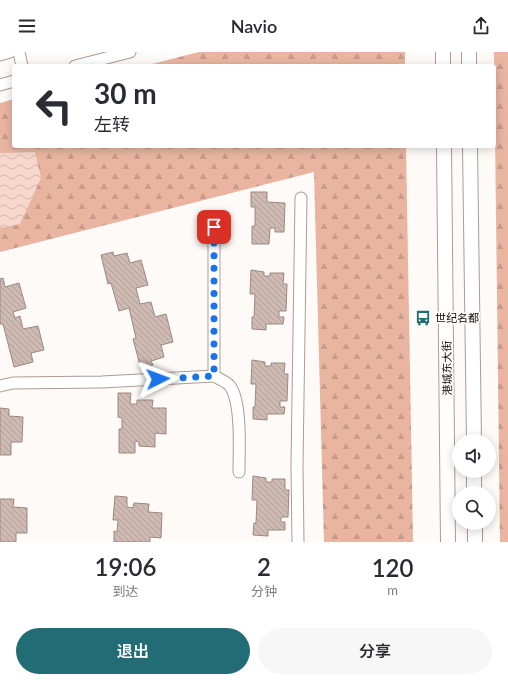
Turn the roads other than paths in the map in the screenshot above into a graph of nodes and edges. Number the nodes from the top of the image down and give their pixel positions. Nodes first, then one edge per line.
1 (10, 52) edge
2 (19, 52) edge
3 (130, 52) edge
4 (443, 52) edge
5 (469, 52) edge
6 (0, 54) edge
7 (22, 64) edge
8 (83, 64) edge
9 (443, 64) edge
10 (469, 64) edge
11 (12, 82) edge
12 (0, 85) edge
13 (444, 148) edge
14 (470, 148) edge
15 (301, 198) dead end
16 (214, 227) dead end
17 (214, 376) junction
18 (0, 386) edge
19 (474, 434) edge
20 (239, 472) dead end
21 (475, 530) edge
22 (298, 542) edge
23 (448, 542) edge
24 (475, 542) edge

1 - 6 street
2 - 7 street
3 - 8 street
4 - 9 main road
5 - 10 main road
11 - 12 street
13 - 23 main road, 港城东大街
14 - 19 main road
15 - 22 street
16 - 17 street
17 - 18 street
17 - 20 street
21 - 24 main road

